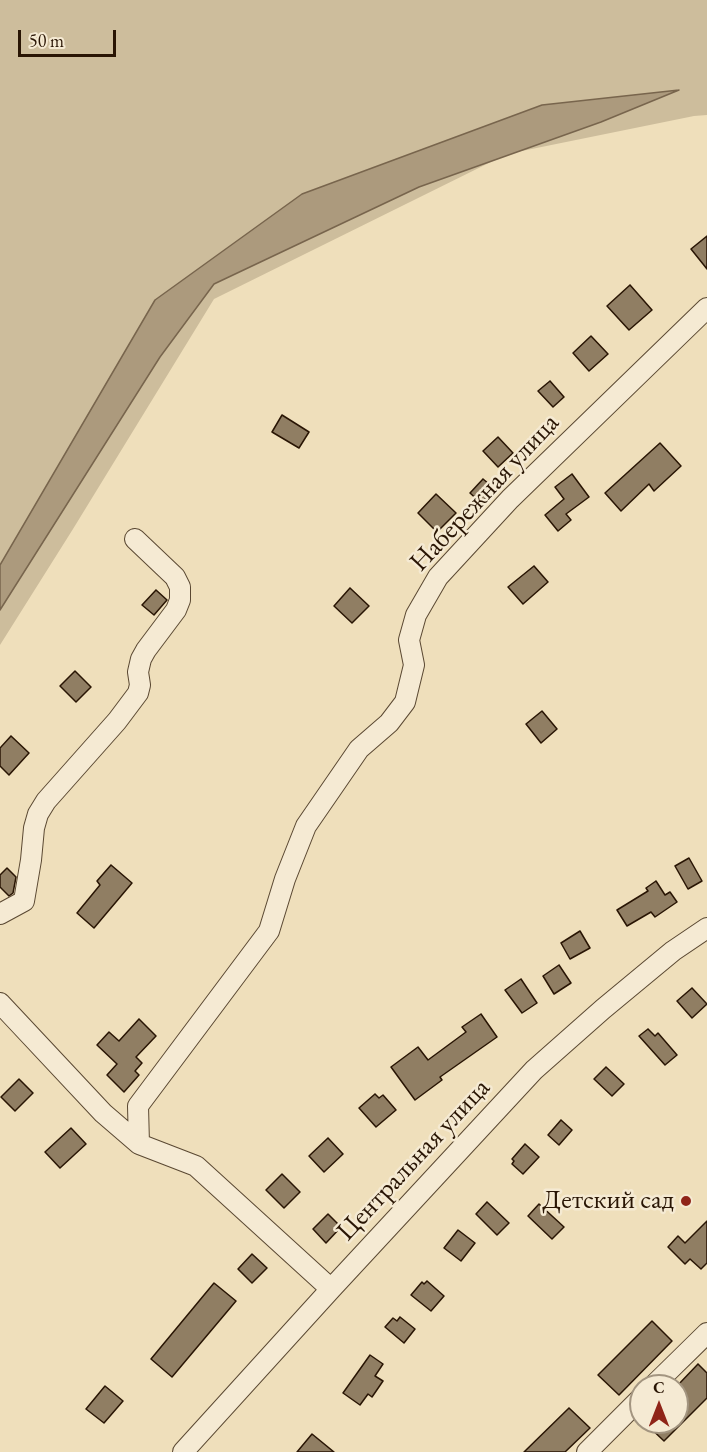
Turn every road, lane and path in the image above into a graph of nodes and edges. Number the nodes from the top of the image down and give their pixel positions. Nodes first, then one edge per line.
1 (707, 308) edge
2 (135, 539) dead end
3 (0, 914) edge
4 (707, 928) edge
5 (0, 1003) edge
6 (139, 1144) junction
7 (331, 1289) junction
8 (707, 1333) edge
9 (665, 1374) edge
10 (629, 1410) edge
11 (183, 1452) edge
12 (586, 1452) edge

1 - 6 street, Набережная улица
2 - 3 street
4 - 7 street, Центральная улица
5 - 6 street
6 - 7 street
7 - 11 street, Центральная улица
8 - 9 street
10 - 12 street

